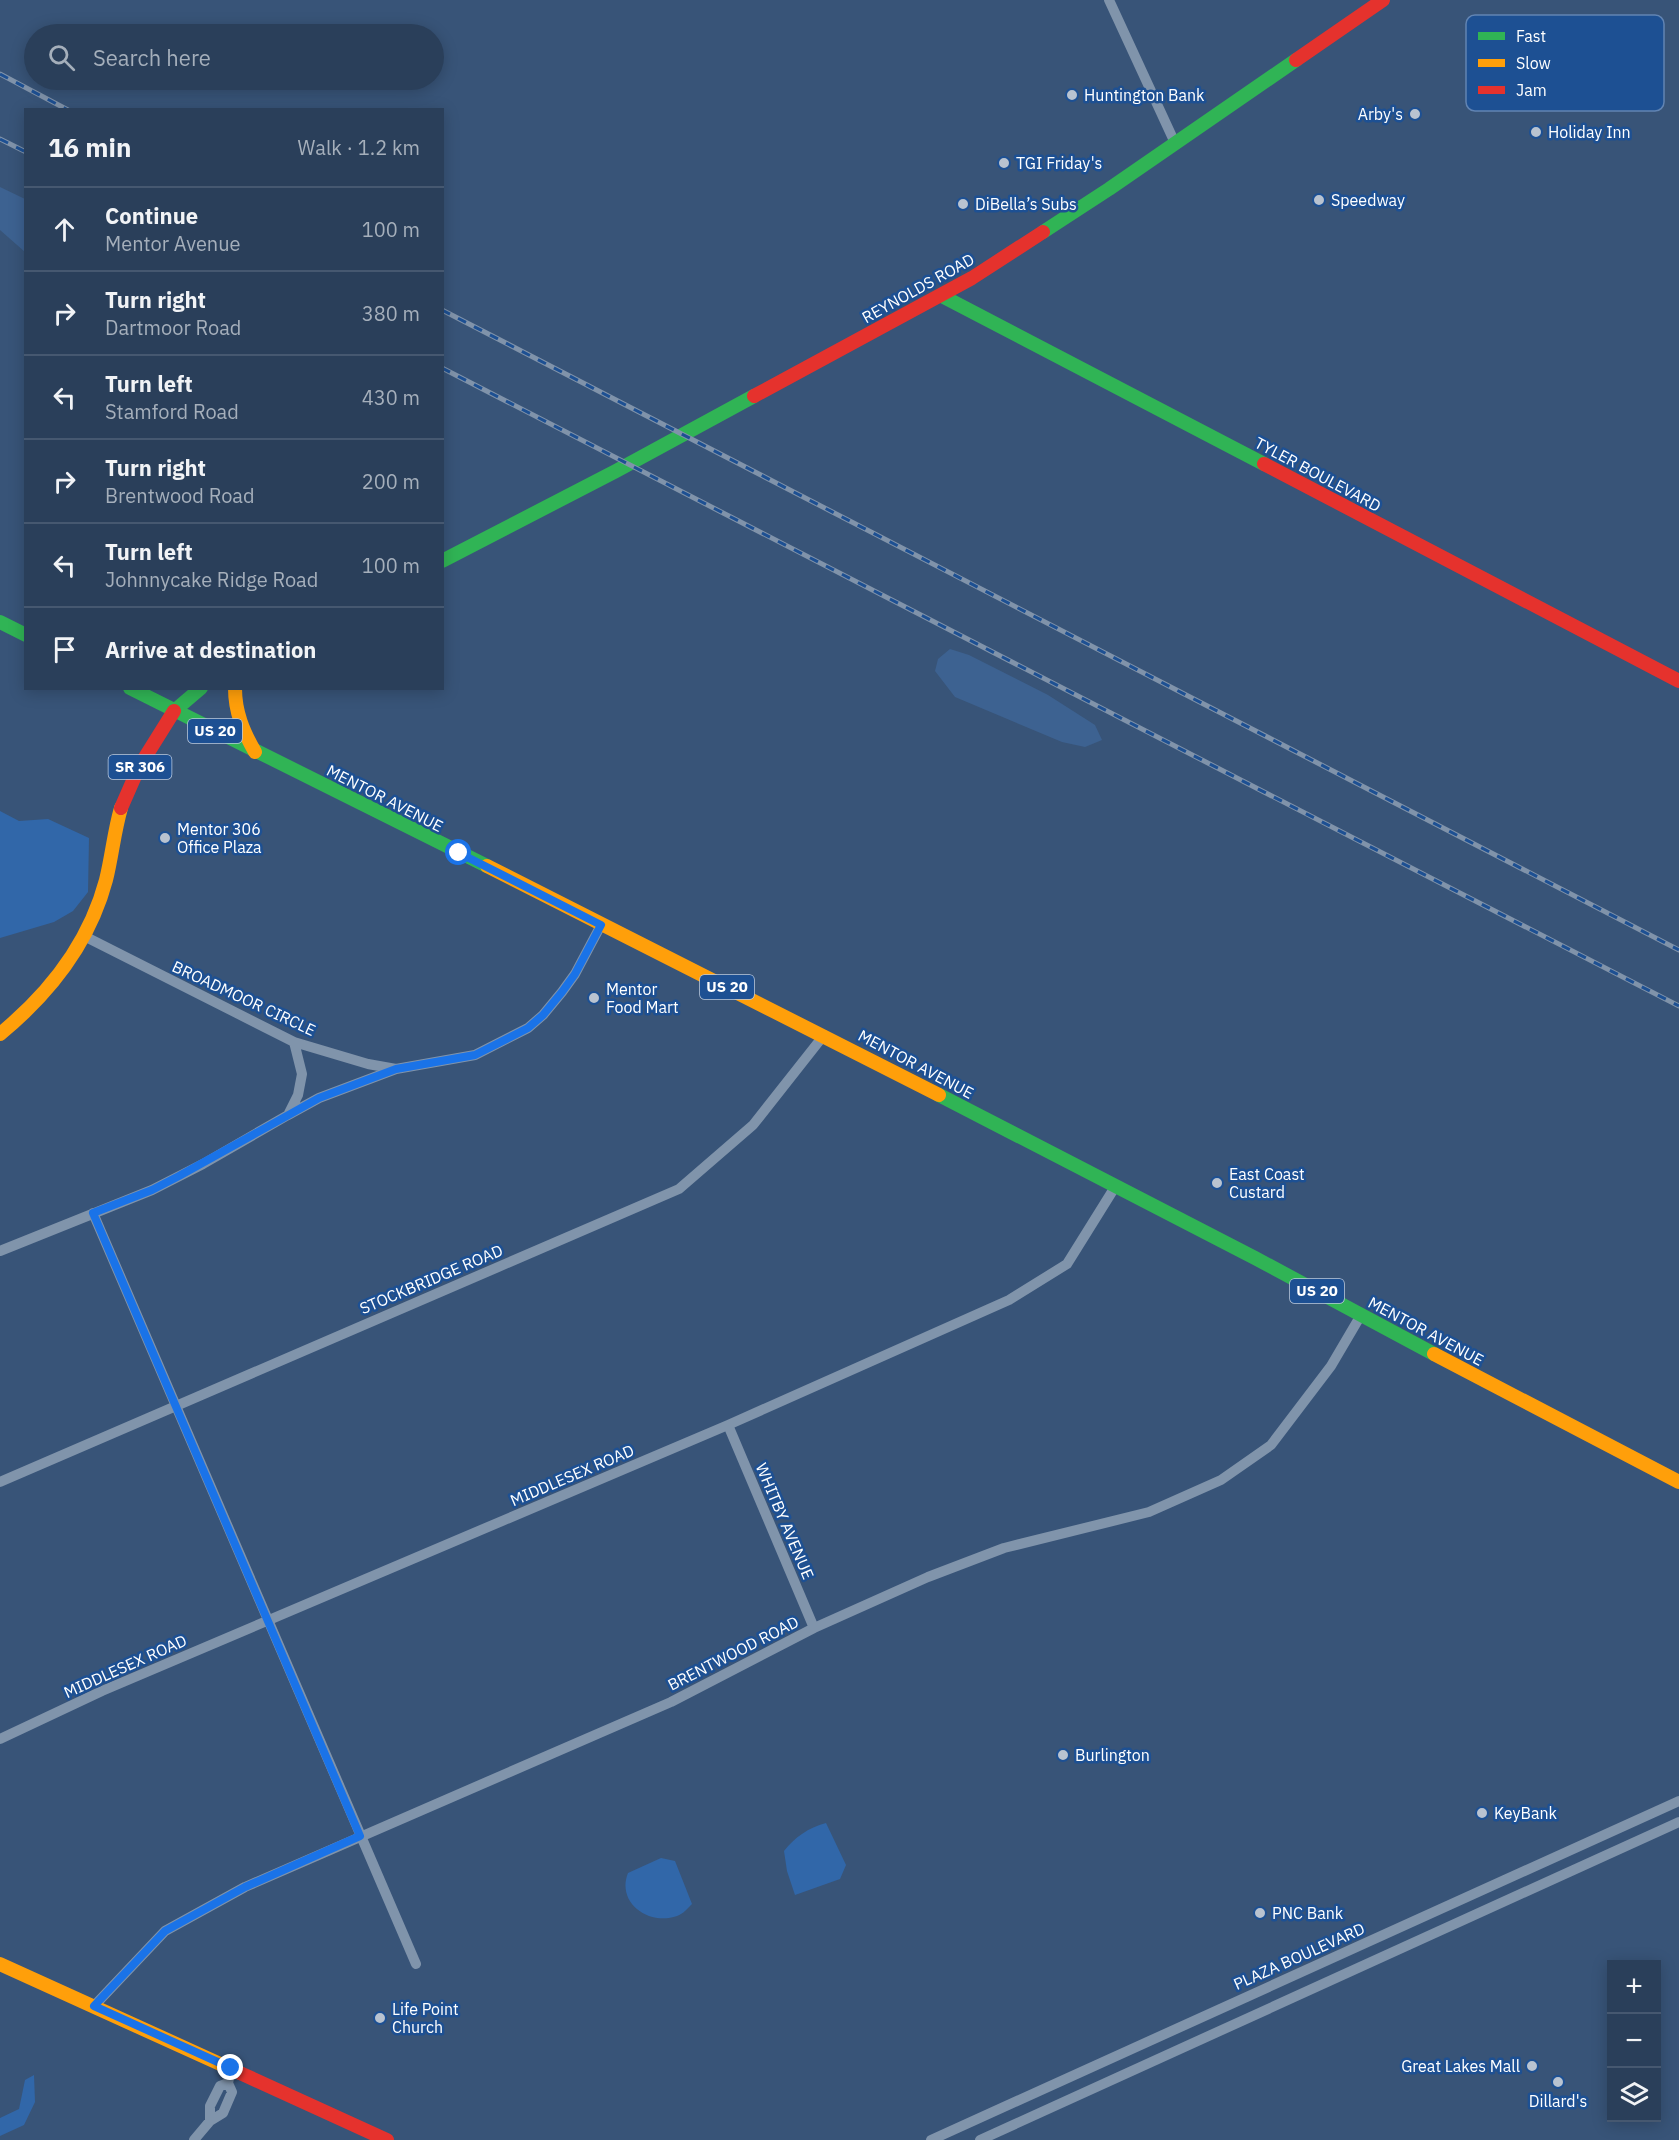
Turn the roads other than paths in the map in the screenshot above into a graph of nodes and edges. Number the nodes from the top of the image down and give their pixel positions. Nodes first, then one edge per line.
1 (1109, 0) edge
2 (1383, 0) edge
3 (1175, 143) junction
4 (942, 296) junction
5 (444, 560) edge
6 (0, 622) edge
7 (24, 634) edge
8 (1679, 681) edge
9 (134, 690) edge
10 (199, 690) edge
11 (235, 690) edge
12 (174, 711) junction
13 (255, 752) junction
14 (601, 925) junction
15 (86, 937) junction
16 (0, 1034) edge
17 (824, 1035) junction
18 (294, 1042) junction
19 (396, 1069) junction
20 (288, 1115) junction
21 (1115, 1187) junction
22 (93, 1213) junction
23 (0, 1251) edge
24 (1361, 1315) junction
25 (175, 1405) junction
26 (728, 1425) junction
27 (0, 1482) edge
28 (1679, 1482) edge
29 (268, 1620) junction
30 (814, 1628) junction
31 (0, 1739) edge
32 (1679, 1801) edge
33 (1679, 1822) edge
34 (360, 1836) junction
35 (0, 1964) edge
36 (416, 1964) dead end
37 (94, 2006) junction
38 (231, 2068) junction
39 (194, 2140) edge
40 (387, 2140) edge
41 (931, 2140) edge
42 (980, 2140) edge

1 - 3 street
2 - 3 main road, REYNOLDS ROAD
3 - 4 main road, REYNOLDS ROAD
4 - 5 main road, REYNOLDS ROAD
4 - 8 main road, TYLER BOULEVARD
6 - 7 main road
9 - 12 main road, MENTOR AVENUE / US 20
10 - 12 main road, SR 306
11 - 13 main road
12 - 13 main road, MENTOR AVENUE / US 20
12 - 15 main road, SR 306
13 - 14 main road, MENTOR AVENUE / US 20
14 - 17 main road, MENTOR AVENUE / US 20
14 - 19 street
15 - 16 main road, SR 306
15 - 18 street, BROADMOOR CIRCLE
17 - 21 main road, MENTOR AVENUE / US 20
17 - 25 street, STOCKBRIDGE ROAD
18 - 19 street, BROADMOOR CIRCLE
18 - 20 street
19 - 20 street
20 - 22 street
21 - 24 main road, MENTOR AVENUE / US 20
21 - 26 street, MIDDLESEX ROAD
22 - 23 street
22 - 25 street
24 - 28 main road, MENTOR AVENUE / US 20
24 - 30 street, BRENTWOOD ROAD
25 - 27 street, STOCKBRIDGE ROAD
25 - 29 street
26 - 29 street, MIDDLESEX ROAD
26 - 30 street, WHITBY AVENUE
29 - 31 street, MIDDLESEX ROAD
29 - 34 street
30 - 34 street, BRENTWOOD ROAD
32 - 41 street, PLAZA BOULEVARD
33 - 42 street
34 - 36 street
34 - 37 street, BRENTWOOD ROAD
35 - 37 main road
37 - 38 main road
38 - 39 street
38 - 40 main road

